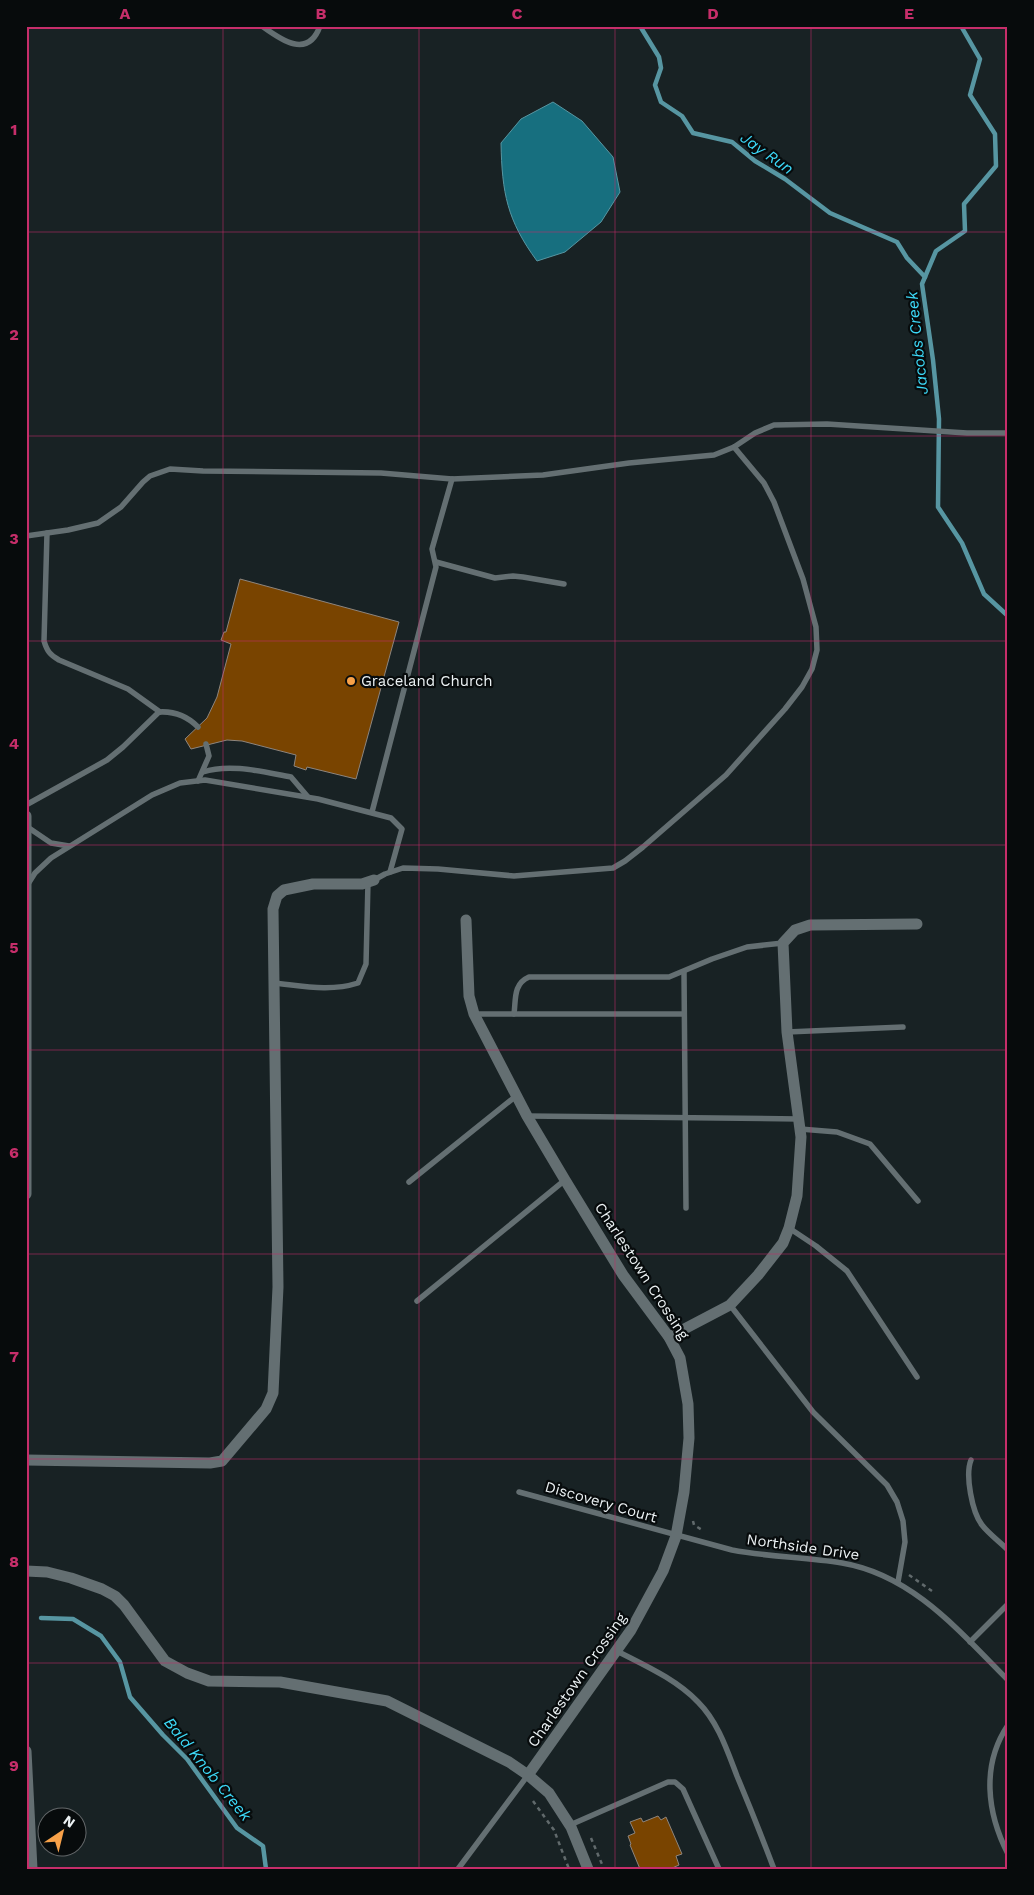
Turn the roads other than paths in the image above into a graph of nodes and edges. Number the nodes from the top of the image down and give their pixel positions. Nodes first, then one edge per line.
1 (262, 26) edge
2 (320, 26) edge
3 (1008, 433) edge
4 (734, 447) junction
5 (452, 479) junction
6 (47, 533) junction
7 (26, 536) edge
8 (436, 562) junction
9 (564, 584) dead end
10 (160, 712) junction
11 (198, 728) dead end
12 (206, 744) dead end
13 (203, 772) junction
14 (198, 781) junction
15 (308, 798) junction
16 (26, 805) edge
17 (372, 812) junction
18 (26, 816) edge
19 (26, 826) edge
20 (69, 846) junction
21 (390, 872) junction
22 (371, 881) junction
23 (27, 886) edge
24 (466, 920) dead end
25 (917, 924) dead end
26 (782, 943) junction
27 (684, 972) junction
28 (274, 983) junction
29 (474, 1014) junction
30 (514, 1014) junction
31 (684, 1014) junction
32 (902, 1027) dead end
33 (787, 1032) junction
34 (27, 1063) edge
35 (516, 1096) junction
36 (527, 1116) junction
37 (685, 1116) junction
38 (799, 1124) junction
39 (565, 1180) junction
40 (410, 1182) dead end
41 (26, 1194) edge
42 (918, 1201) dead end
43 (686, 1208) dead end
44 (789, 1228) junction
45 (417, 1301) dead end
46 (730, 1305) junction
47 (669, 1337) junction
48 (917, 1378) dead end
49 (26, 1460) edge
50 (971, 1460) dead end
51 (519, 1492) dead end
52 (676, 1536) junction
53 (1008, 1550) edge
54 (26, 1571) edge
55 (898, 1582) junction
56 (1008, 1604) edge
57 (970, 1642) junction
58 (617, 1651) junction
59 (1008, 1680) edge
60 (1008, 1725) edge
61 (26, 1751) edge
62 (528, 1775) junction
63 (570, 1825) junction
64 (1008, 1854) edge
65 (32, 1869) edge
66 (458, 1869) edge
67 (588, 1869) edge
68 (719, 1869) edge
69 (774, 1869) edge

1 - 2 lane
3 - 4 lane
4 - 5 lane
4 - 21 lane
5 - 6 lane
5 - 8 lane
6 - 7 lane
6 - 10 lane
8 - 9 lane
8 - 17 lane
10 - 11 lane
10 - 16 lane
12 - 13 lane
13 - 14 lane
13 - 15 lane
14 - 15 lane
14 - 20 lane
15 - 17 lane
17 - 21 lane
18 - 19 street
19 - 20 lane
19 - 23 street
20 - 23 lane
21 - 22 lane
22 - 28 street
22 - 28 lane
23 - 34 street
24 - 29 street, Charlestown Crossing
25 - 26 street
26 - 27 lane
26 - 33 street
27 - 30 lane
27 - 31 lane
28 - 49 street
29 - 30 lane
29 - 35 street, Charlestown Crossing
30 - 31 lane
31 - 37 lane
32 - 33 lane
33 - 38 street
34 - 41 street
35 - 36 street, Charlestown Crossing
35 - 40 lane
36 - 37 lane
36 - 39 street, Charlestown Crossing
37 - 38 lane
37 - 43 lane
38 - 42 lane
38 - 44 street
39 - 45 lane
39 - 47 street, Charlestown Crossing
44 - 46 street
44 - 48 lane
46 - 47 street
46 - 55 lane
47 - 52 street, Charlestown Crossing
50 - 53 lane
51 - 52 lane, Discovery Court
52 - 55 lane, Northside Drive
52 - 58 street, Charlestown Crossing
54 - 62 street
55 - 57 lane, Northside Drive
56 - 57 lane
57 - 59 lane, Northside Drive
58 - 62 street, Charlestown Crossing
58 - 69 lane
60 - 64 lane
61 - 65 street
62 - 63 street
62 - 66 lane
63 - 67 street
63 - 68 lane

